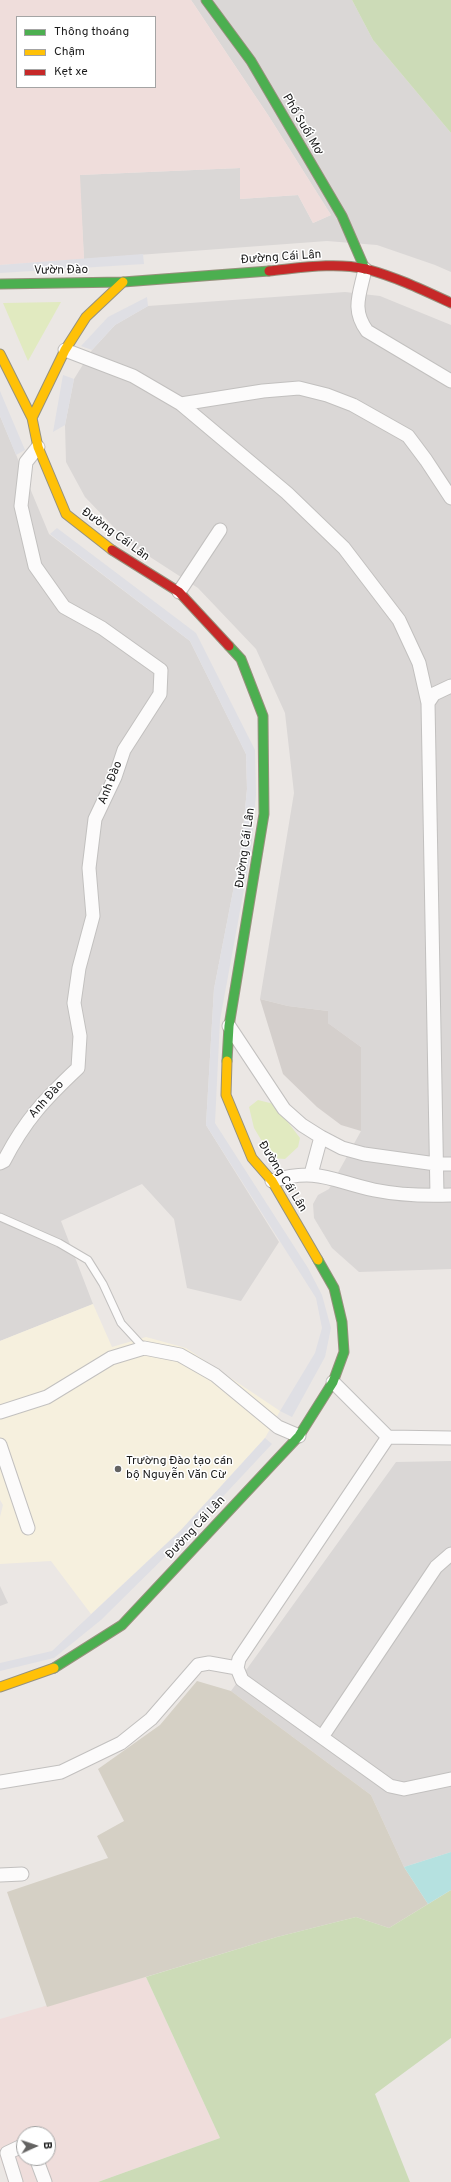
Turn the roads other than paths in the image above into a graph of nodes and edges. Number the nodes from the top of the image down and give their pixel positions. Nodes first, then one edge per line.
1 (206, 0) edge
2 (365, 269) junction
3 (123, 282) junction
4 (0, 284) edge
5 (451, 302) edge
6 (65, 350) junction
7 (0, 354) edge
8 (451, 381) edge
9 (181, 404) junction
10 (32, 418) junction
11 (38, 448) junction
12 (451, 498) edge
13 (220, 530) dead end
14 (179, 592) junction
15 (451, 686) edge
16 (428, 703) junction
17 (229, 1026) junction
18 (321, 1137) junction
19 (0, 1163) edge
20 (436, 1164) junction
21 (451, 1164) edge
22 (311, 1174) junction
23 (272, 1181) junction
24 (451, 1195) edge
25 (437, 1196) junction
26 (0, 1217) edge
27 (144, 1348) junction
28 (333, 1382) junction
29 (0, 1412) edge
30 (299, 1436) junction
31 (388, 1437) junction
32 (451, 1438) edge
33 (0, 1445) edge
34 (28, 1528) dead end
35 (451, 1554) edge
36 (238, 1668) junction
37 (0, 1687) edge
38 (322, 1737) junction
39 (451, 1779) edge
40 (0, 1782) edge
41 (22, 1874) dead end
42 (0, 1875) edge
43 (16, 2149) edge
44 (39, 2166) edge
45 (16, 2182) edge
46 (45, 2182) edge

1 - 2 main road, Phố Suối Mơ
2 - 3 main road, Đường Cái Lân
2 - 5 main road, Đường Cái Lân
2 - 8 street
3 - 4 main road, Vườn Đào
3 - 6 main road
6 - 9 street
6 - 10 main road
7 - 10 main road, Đường Cái Lân
9 - 12 street
9 - 16 street
10 - 11 main road, Đường Cái Lân
11 - 14 main road, Đường Cái Lân
11 - 19 street, Anh Đào
13 - 14 street
14 - 17 main road, Đường Cái Lân
15 - 16 street
16 - 20 street
17 - 18 street
17 - 23 main road, Đường Cái Lân
18 - 20 street
18 - 22 street
20 - 21 street
20 - 25 street
22 - 23 street
22 - 25 street
23 - 28 main road, Đường Cái Lân
24 - 25 street
26 - 27 lane
27 - 29 street
27 - 30 street
28 - 30 main road, Đường Cái Lân
28 - 31 street
30 - 37 main road, Đường Cái Lân
31 - 32 street
31 - 36 street
33 - 34 street
35 - 38 street
36 - 38 street
36 - 40 street
38 - 39 street
41 - 42 street
43 - 45 street
44 - 46 street

